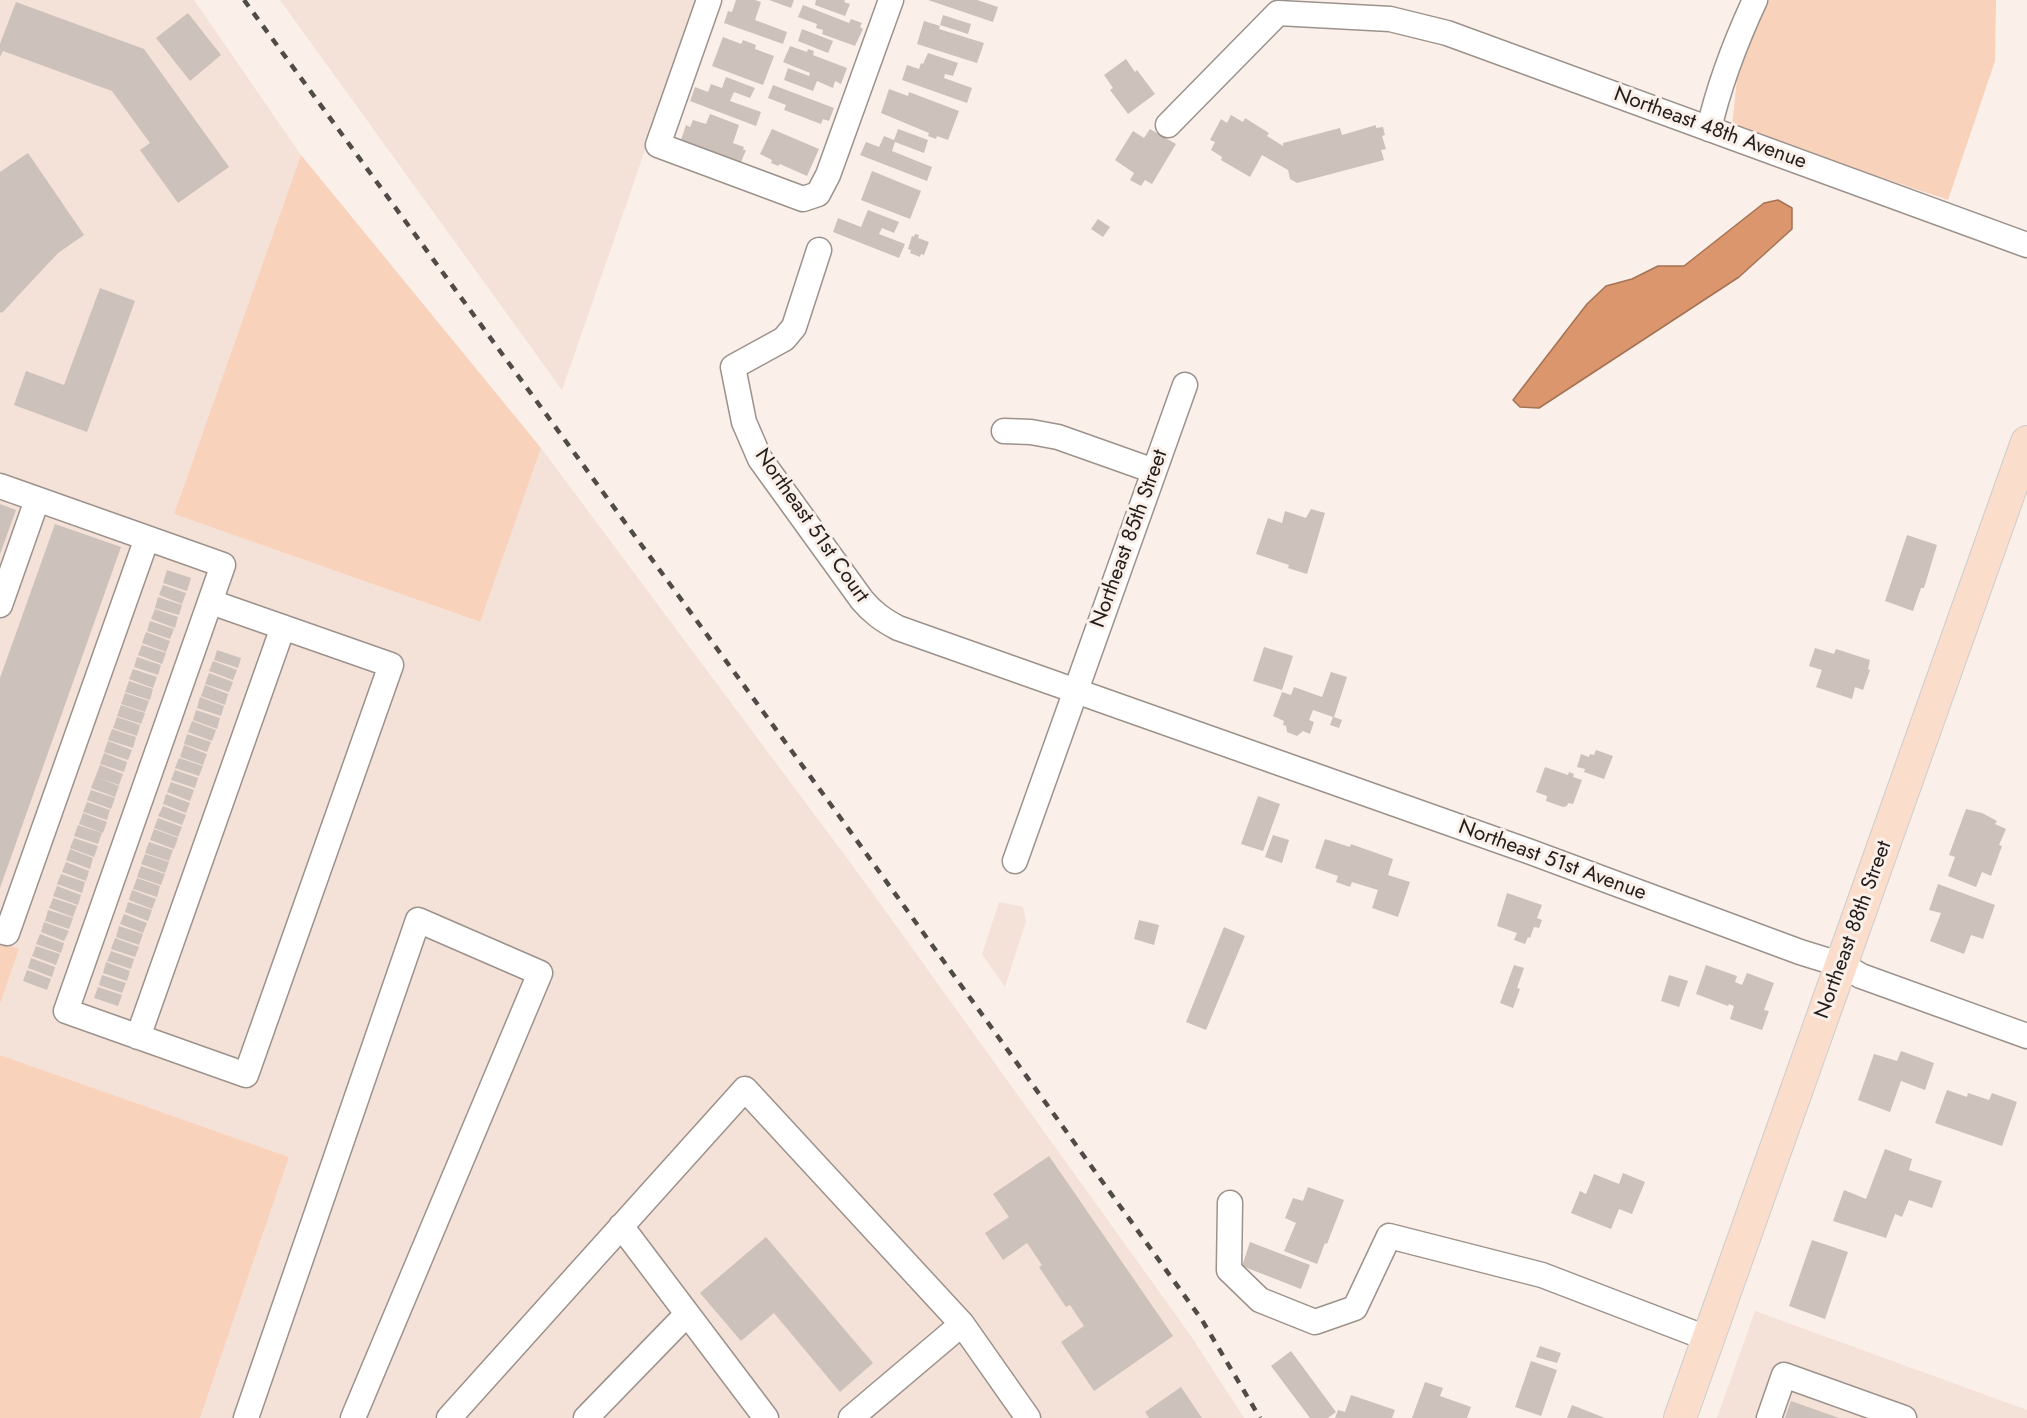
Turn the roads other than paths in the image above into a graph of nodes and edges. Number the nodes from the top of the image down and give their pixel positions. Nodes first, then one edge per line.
1 (709, 0) edge
2 (891, 0) edge
3 (1755, 0) edge
4 (1168, 125) dead end
5 (1709, 129) junction
6 (2027, 245) edge
7 (819, 249) dead end
8 (1185, 385) dead end
9 (1004, 431) dead end
10 (2027, 442) edge
11 (1154, 471) junction
12 (0, 486) edge
13 (38, 500) junction
14 (147, 538) junction
15 (211, 602) junction
16 (0, 605) edge
17 (283, 627) junction
18 (1076, 692) junction
19 (1015, 861) dead end
20 (0, 931) edge
21 (1842, 965) junction
22 (2027, 1036) edge
23 (138, 1037) junction
24 (1230, 1203) dead end
25 (621, 1226) junction
26 (687, 1314) junction
27 (962, 1324) junction
28 (1709, 1339) junction
29 (246, 1418) edge
30 (353, 1418) edge
31 (448, 1418) edge
32 (586, 1418) edge
33 (766, 1418) edge
34 (851, 1418) edge
35 (1028, 1418) edge
36 (1680, 1418) edge
37 (1769, 1418) edge
38 (1904, 1418) edge

1 - 2 street
3 - 5 street
4 - 5 street, Northeast 48th Avenue
5 - 6 street, Northeast 48th Avenue
7 - 18 street, Northeast 51st Court
8 - 11 street, Northeast 85th Street
9 - 11 street
10 - 21 main road, Northeast 88th Street
11 - 18 street, Northeast 85th Street
12 - 13 street
13 - 14 street
13 - 16 street
14 - 15 street
14 - 20 street
15 - 17 street
15 - 23 street
17 - 23 street
17 - 23 street
18 - 19 street, Northeast 85th Street
18 - 21 street, Northeast 51st Avenue
21 - 22 street, Northeast 51st Avenue
21 - 28 main road, Northeast 88th Street
24 - 28 street
25 - 26 street
25 - 27 street
25 - 31 street
26 - 32 street
26 - 33 street
27 - 34 street
27 - 35 street
28 - 36 main road, Northeast 88th Street
29 - 30 street
37 - 38 street

